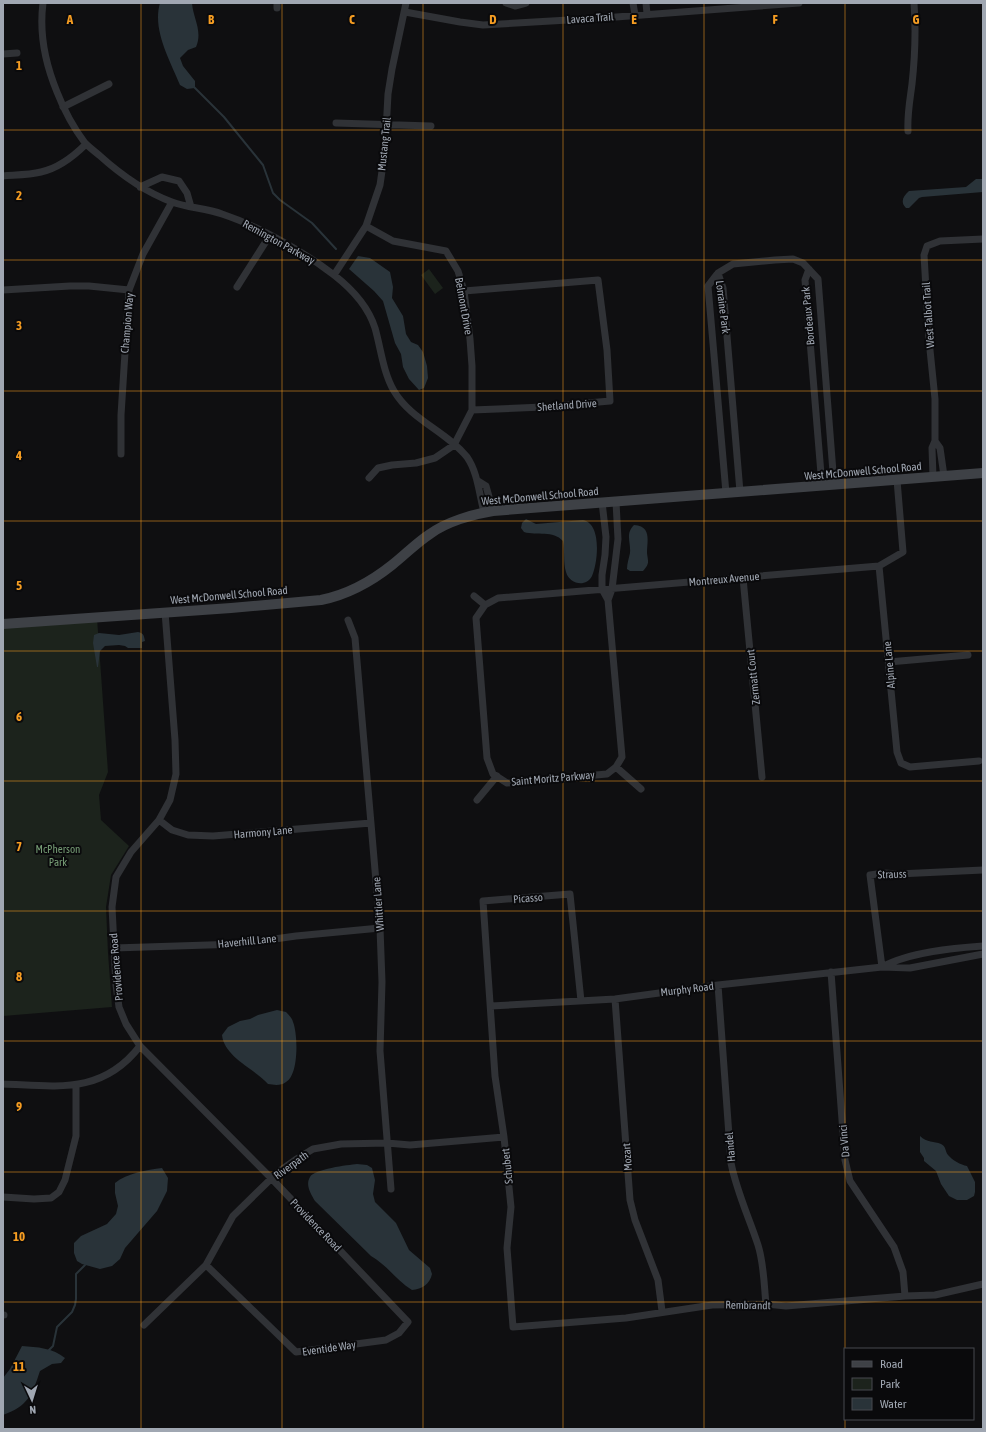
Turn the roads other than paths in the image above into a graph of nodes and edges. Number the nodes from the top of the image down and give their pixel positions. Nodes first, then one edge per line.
1 (43, 3) edge
2 (406, 3) edge
3 (506, 3) edge
4 (526, 3) edge
5 (634, 3) edge
6 (646, 3) edge
7 (799, 3) edge
8 (914, 3) edge
9 (405, 12) junction
10 (647, 14) junction
11 (635, 15) junction
12 (17, 53) dead end
13 (3, 54) edge
14 (109, 84) dead end
15 (63, 107) junction
16 (336, 123) dead end
17 (388, 124) junction
18 (431, 126) dead end
19 (908, 131) dead end
20 (86, 144) junction
21 (3, 176) edge
22 (140, 187) junction
23 (172, 202) junction
24 (191, 207) junction
25 (366, 226) junction
26 (270, 235) junction
27 (983, 239) edge
28 (809, 269) junction
29 (718, 273) junction
30 (334, 275) junction
31 (237, 288) dead end
32 (3, 290) edge
33 (129, 290) junction
34 (464, 291) junction
35 (472, 410) junction
36 (935, 441) junction
37 (454, 445) junction
38 (121, 454) dead end
39 (819, 454) junction
40 (832, 454) junction
41 (738, 463) junction
42 (723, 464) junction
43 (983, 473) edge
44 (944, 476) junction
45 (933, 477) junction
46 (369, 478) dead end
47 (897, 480) junction
48 (834, 485) junction
49 (822, 486) junction
50 (740, 492) junction
51 (726, 493) junction
52 (602, 502) junction
53 (616, 502) junction
54 (488, 512) junction
55 (879, 566) junction
56 (743, 578) junction
57 (612, 588) junction
58 (602, 589) junction
59 (474, 596) dead end
60 (608, 600) junction
61 (485, 605) junction
62 (165, 612) junction
63 (348, 620) dead end
64 (3, 624) edge
65 (968, 655) dead end
66 (889, 662) junction
67 (979, 761) dead end
68 (616, 767) junction
69 (497, 776) junction
70 (762, 777) dead end
71 (641, 789) dead end
72 (477, 800) dead end
73 (159, 820) junction
74 (371, 823) junction
75 (983, 870) edge
76 (380, 928) junction
77 (983, 946) edge
78 (114, 948) junction
79 (983, 954) edge
80 (882, 967) junction
81 (831, 972) junction
82 (718, 985) junction
83 (615, 999) junction
84 (581, 1001) junction
85 (491, 1006) junction
86 (140, 1046) junction
87 (3, 1084) edge
88 (76, 1085) junction
89 (504, 1138) junction
90 (387, 1143) junction
91 (272, 1179) junction
92 (391, 1189) dead end
93 (3, 1197) edge
94 (206, 1265) junction
95 (983, 1284) edge
96 (905, 1296) junction
97 (766, 1304) junction
98 (662, 1311) junction
99 (408, 1322) joint
100 (144, 1325) dead end
101 (513, 1327) joint

1 - 15 street, Remington Parkway
2 - 9 street, Mustang Trail
3 - 4 street
5 - 11 street
6 - 10 street
7 - 10 street, Lavaca Trail
8 - 19 street
9 - 11 street, Lavaca Trail
9 - 17 street, Mustang Trail
10 - 11 street, Lavaca Trail
12 - 13 street
14 - 15 street
15 - 20 street, Remington Parkway
16 - 17 street
17 - 18 street
17 - 25 street, Mustang Trail
20 - 21 street
20 - 22 street, Remington Parkway
22 - 23 street, Remington Parkway
22 - 24 street
23 - 24 street, Remington Parkway
23 - 33 street, Champion Way
24 - 26 street, Remington Parkway
25 - 30 street, Mustang Trail
25 - 34 street, Belmont Drive
26 - 30 street, Remington Parkway
26 - 31 street
27 - 36 street, West Talbot Trail
28 - 29 street
28 - 39 street, Bordeaux Park
28 - 40 street, Bordeaux Park
29 - 41 street, Lorraine Park
29 - 42 street, Lorraine Park
30 - 37 street, Remington Parkway
32 - 33 street
33 - 38 street, Champion Way
34 - 35 street, Belmont Drive
34 - 35 street, Shetland Drive
35 - 37 street, Belmont Drive
36 - 44 street, West Talbot Trail
36 - 45 street, West Talbot Trail
37 - 46 street
37 - 54 street, Remington Parkway
39 - 40 street
39 - 49 street, Bordeaux Park
40 - 48 street, Bordeaux Park
41 - 42 street
41 - 50 street, Lorraine Park
42 - 51 street, Lorraine Park
43 - 44 main road, West McDonwell School Road
44 - 45 main road, West McDonwell School Road
45 - 47 main road, West McDonwell School Road
47 - 48 main road, West McDonwell School Road
47 - 55 street, Montreux Avenue
48 - 49 main road, West McDonwell School Road
49 - 50 main road, West McDonwell School Road
50 - 51 main road, West McDonwell School Road
51 - 53 main road, West McDonwell School Road
52 - 53 main road, West McDonwell School Road
52 - 54 main road, West McDonwell School Road
52 - 58 street
53 - 57 street
54 - 62 main road, West McDonwell School Road
55 - 56 street, Montreux Avenue
55 - 66 street, Alpine Lane
56 - 57 street, Montreux Avenue
56 - 70 street, Zermatt Court
57 - 58 street, Montreux Avenue
57 - 60 street
58 - 60 street
58 - 61 street, Montreux Avenue
59 - 61 street
60 - 68 street
61 - 69 street, Saint Moritz Parkway
62 - 64 main road, West McDonwell School Road
62 - 73 street, Providence Road
63 - 74 street, Whittier Lane
65 - 66 street
66 - 67 street, Alpine Lane
68 - 69 street, Saint Moritz Parkway
68 - 71 street
69 - 72 street
73 - 74 street, Harmony Lane
73 - 78 street, Providence Road
74 - 76 street, Whittier Lane
75 - 80 street, Strauss
76 - 78 street, Haverhill Lane
76 - 90 street, Whittier Lane
77 - 80 street, Murphy Road
78 - 86 street, Providence Road
79 - 80 street, Murphy Road
80 - 81 street, Murphy Road
81 - 82 street, Murphy Road
81 - 96 street, Da Vinci
82 - 83 street, Murphy Road
82 - 97 street, Handel
83 - 84 street, Murphy Road
83 - 98 street, Mozart
84 - 85 street, Murphy Road
84 - 85 street, Picasso
85 - 89 street, Schubert
86 - 88 street
86 - 91 street, Providence Road
87 - 88 street
88 - 93 street
89 - 90 street, Riverpath
89 - 101 street, Schubert
90 - 91 street, Riverpath
90 - 92 street, Whittier Lane
91 - 94 street, Riverpath
91 - 99 street, Providence Road
94 - 99 street, Eventide Way
94 - 100 street, Riverpath
95 - 96 street, Rembrandt
96 - 97 street, Rembrandt
97 - 98 street, Rembrandt
98 - 101 street, Rembrandt

